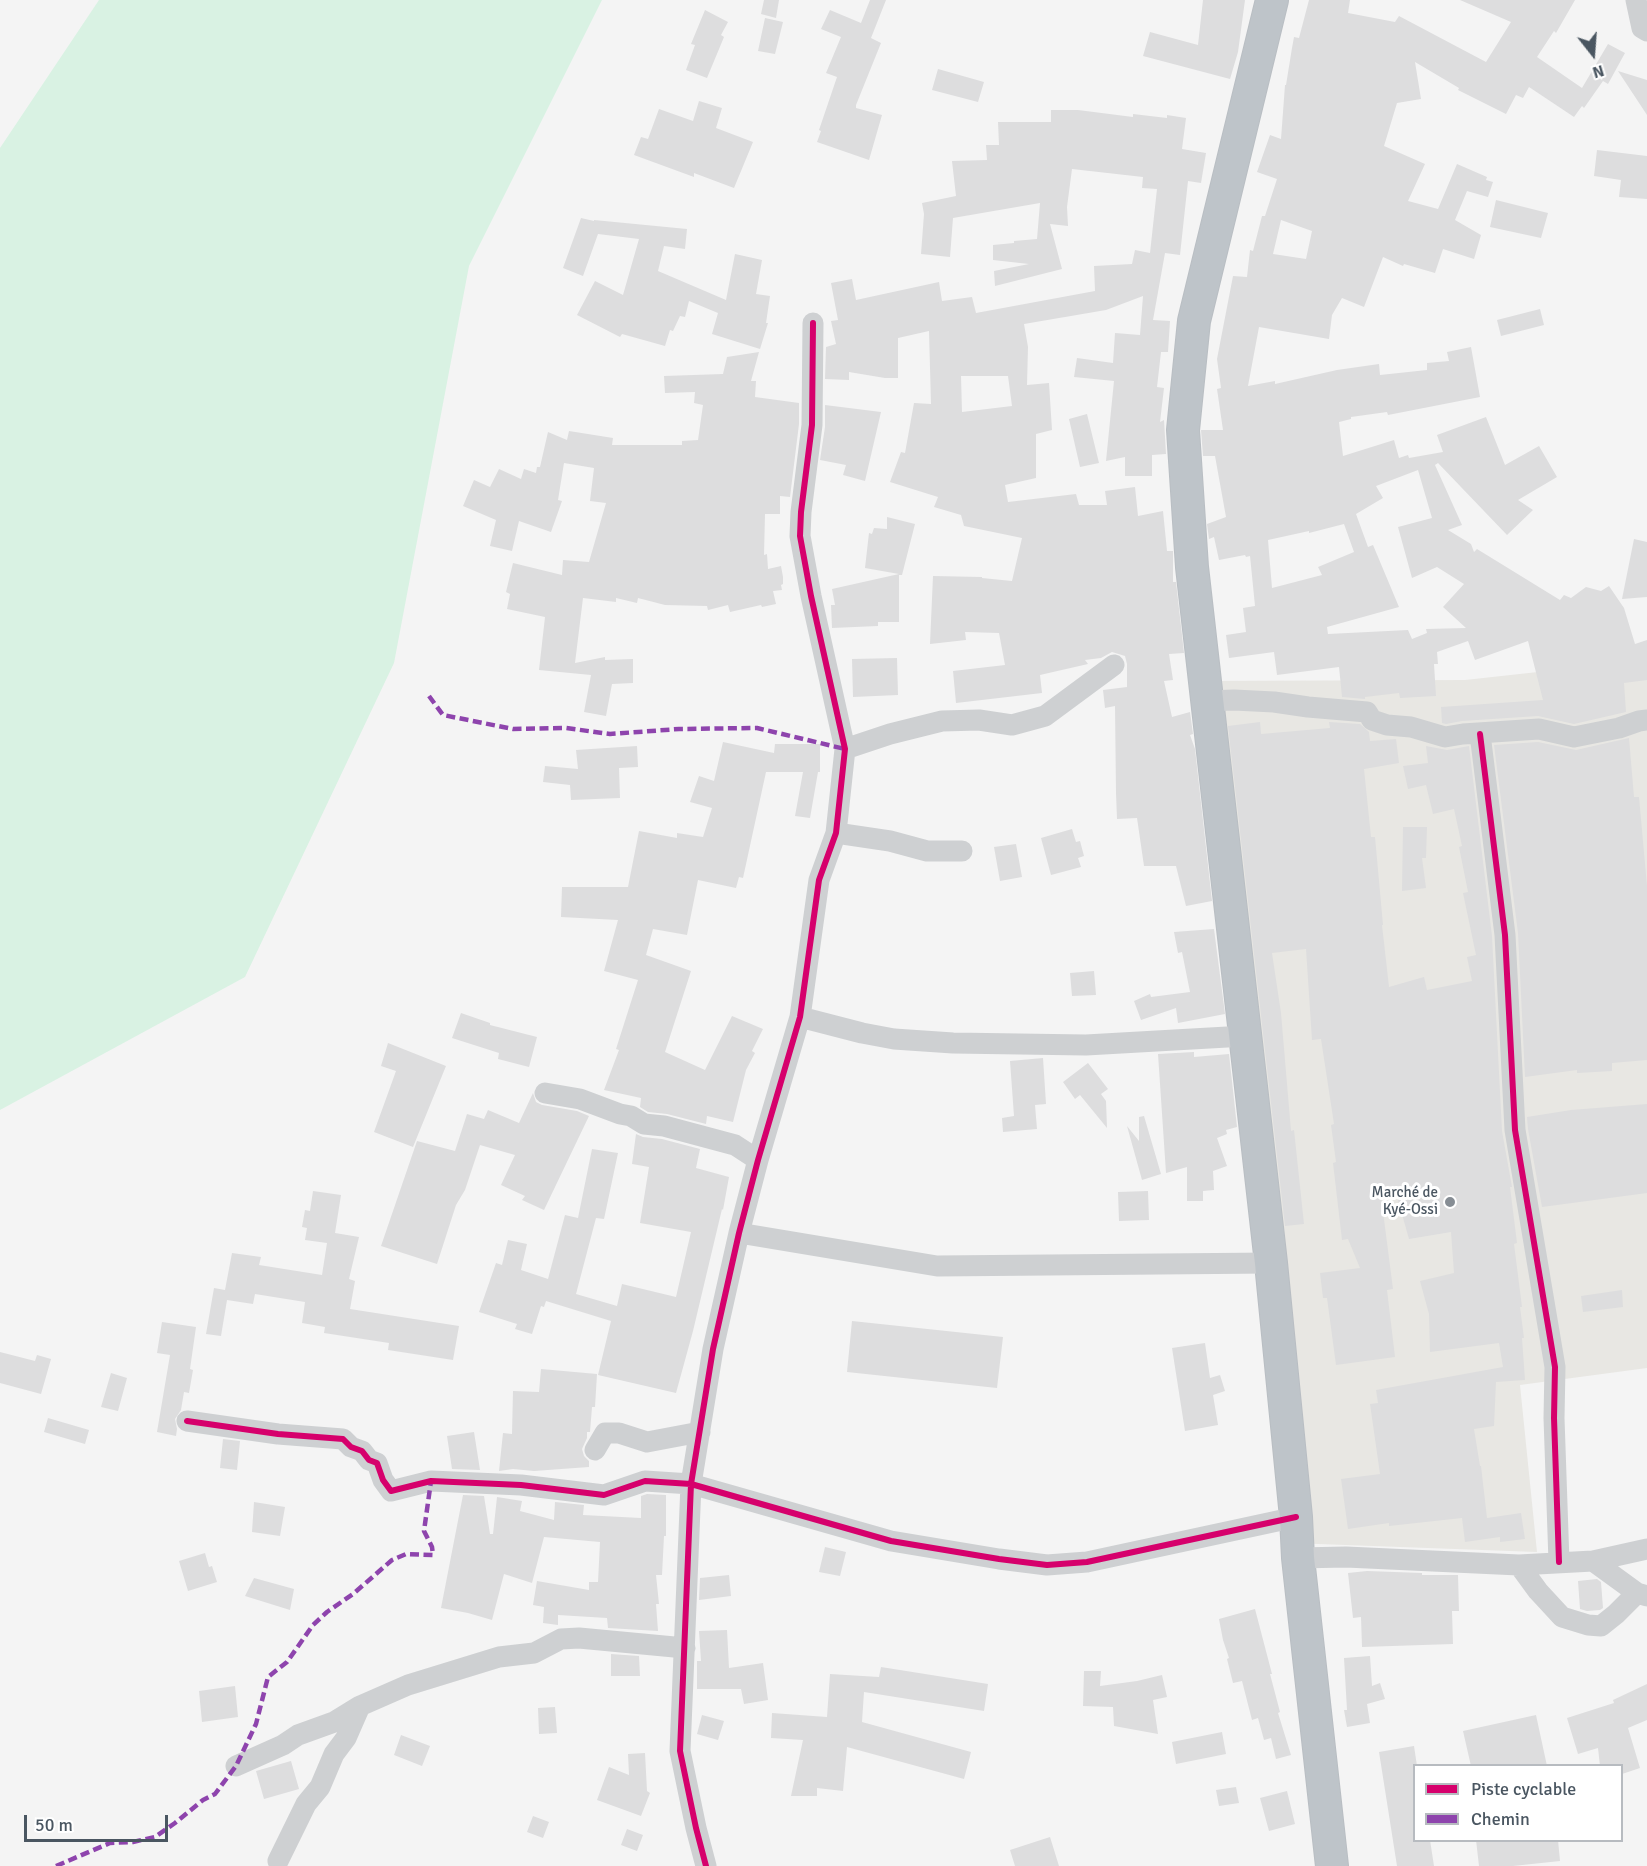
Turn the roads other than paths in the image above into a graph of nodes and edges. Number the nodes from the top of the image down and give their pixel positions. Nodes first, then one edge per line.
1 (1272, 0) edge
2 (1635, 0) edge
3 (1647, 31) edge
4 (813, 323) dead end
5 (1114, 665) dead end
6 (1208, 701) junction
7 (1647, 720) edge
8 (1480, 734) junction
9 (845, 749) junction
10 (836, 833) junction
11 (962, 851) dead end
12 (800, 1017) junction
13 (1245, 1036) junction
14 (545, 1093) dead end
15 (758, 1160) junction
16 (739, 1233) junction
17 (1271, 1263) junction
18 (187, 1421) dead end
19 (700, 1432) junction
20 (595, 1450) dead end
21 (691, 1484) junction
22 (1296, 1517) junction
23 (1647, 1549) edge
24 (1298, 1558) junction
25 (1593, 1561) junction
26 (1559, 1562) junction
27 (1519, 1565) junction
28 (1642, 1594) edge
29 (685, 1648) junction
30 (360, 1706) junction
31 (236, 1766) dead end
32 (278, 1861) dead end
33 (706, 1866) edge
34 (1332, 1866) edge

1 - 6 highway
2 - 3 street
4 - 9 street
5 - 9 street
6 - 8 street
6 - 13 highway
7 - 8 street
8 - 26 street
9 - 10 street
10 - 11 street
10 - 12 street
12 - 13 street
12 - 15 street
13 - 17 highway
14 - 15 street
15 - 16 street
16 - 17 street
16 - 19 street
17 - 22 highway
18 - 21 street
19 - 20 street
19 - 21 street
21 - 22 street
21 - 29 street
22 - 24 highway
23 - 25 street
24 - 27 street
24 - 34 highway
25 - 26 street
25 - 28 street
26 - 27 street
27 - 28 street
29 - 30 street
29 - 33 street
30 - 31 street
30 - 32 street

